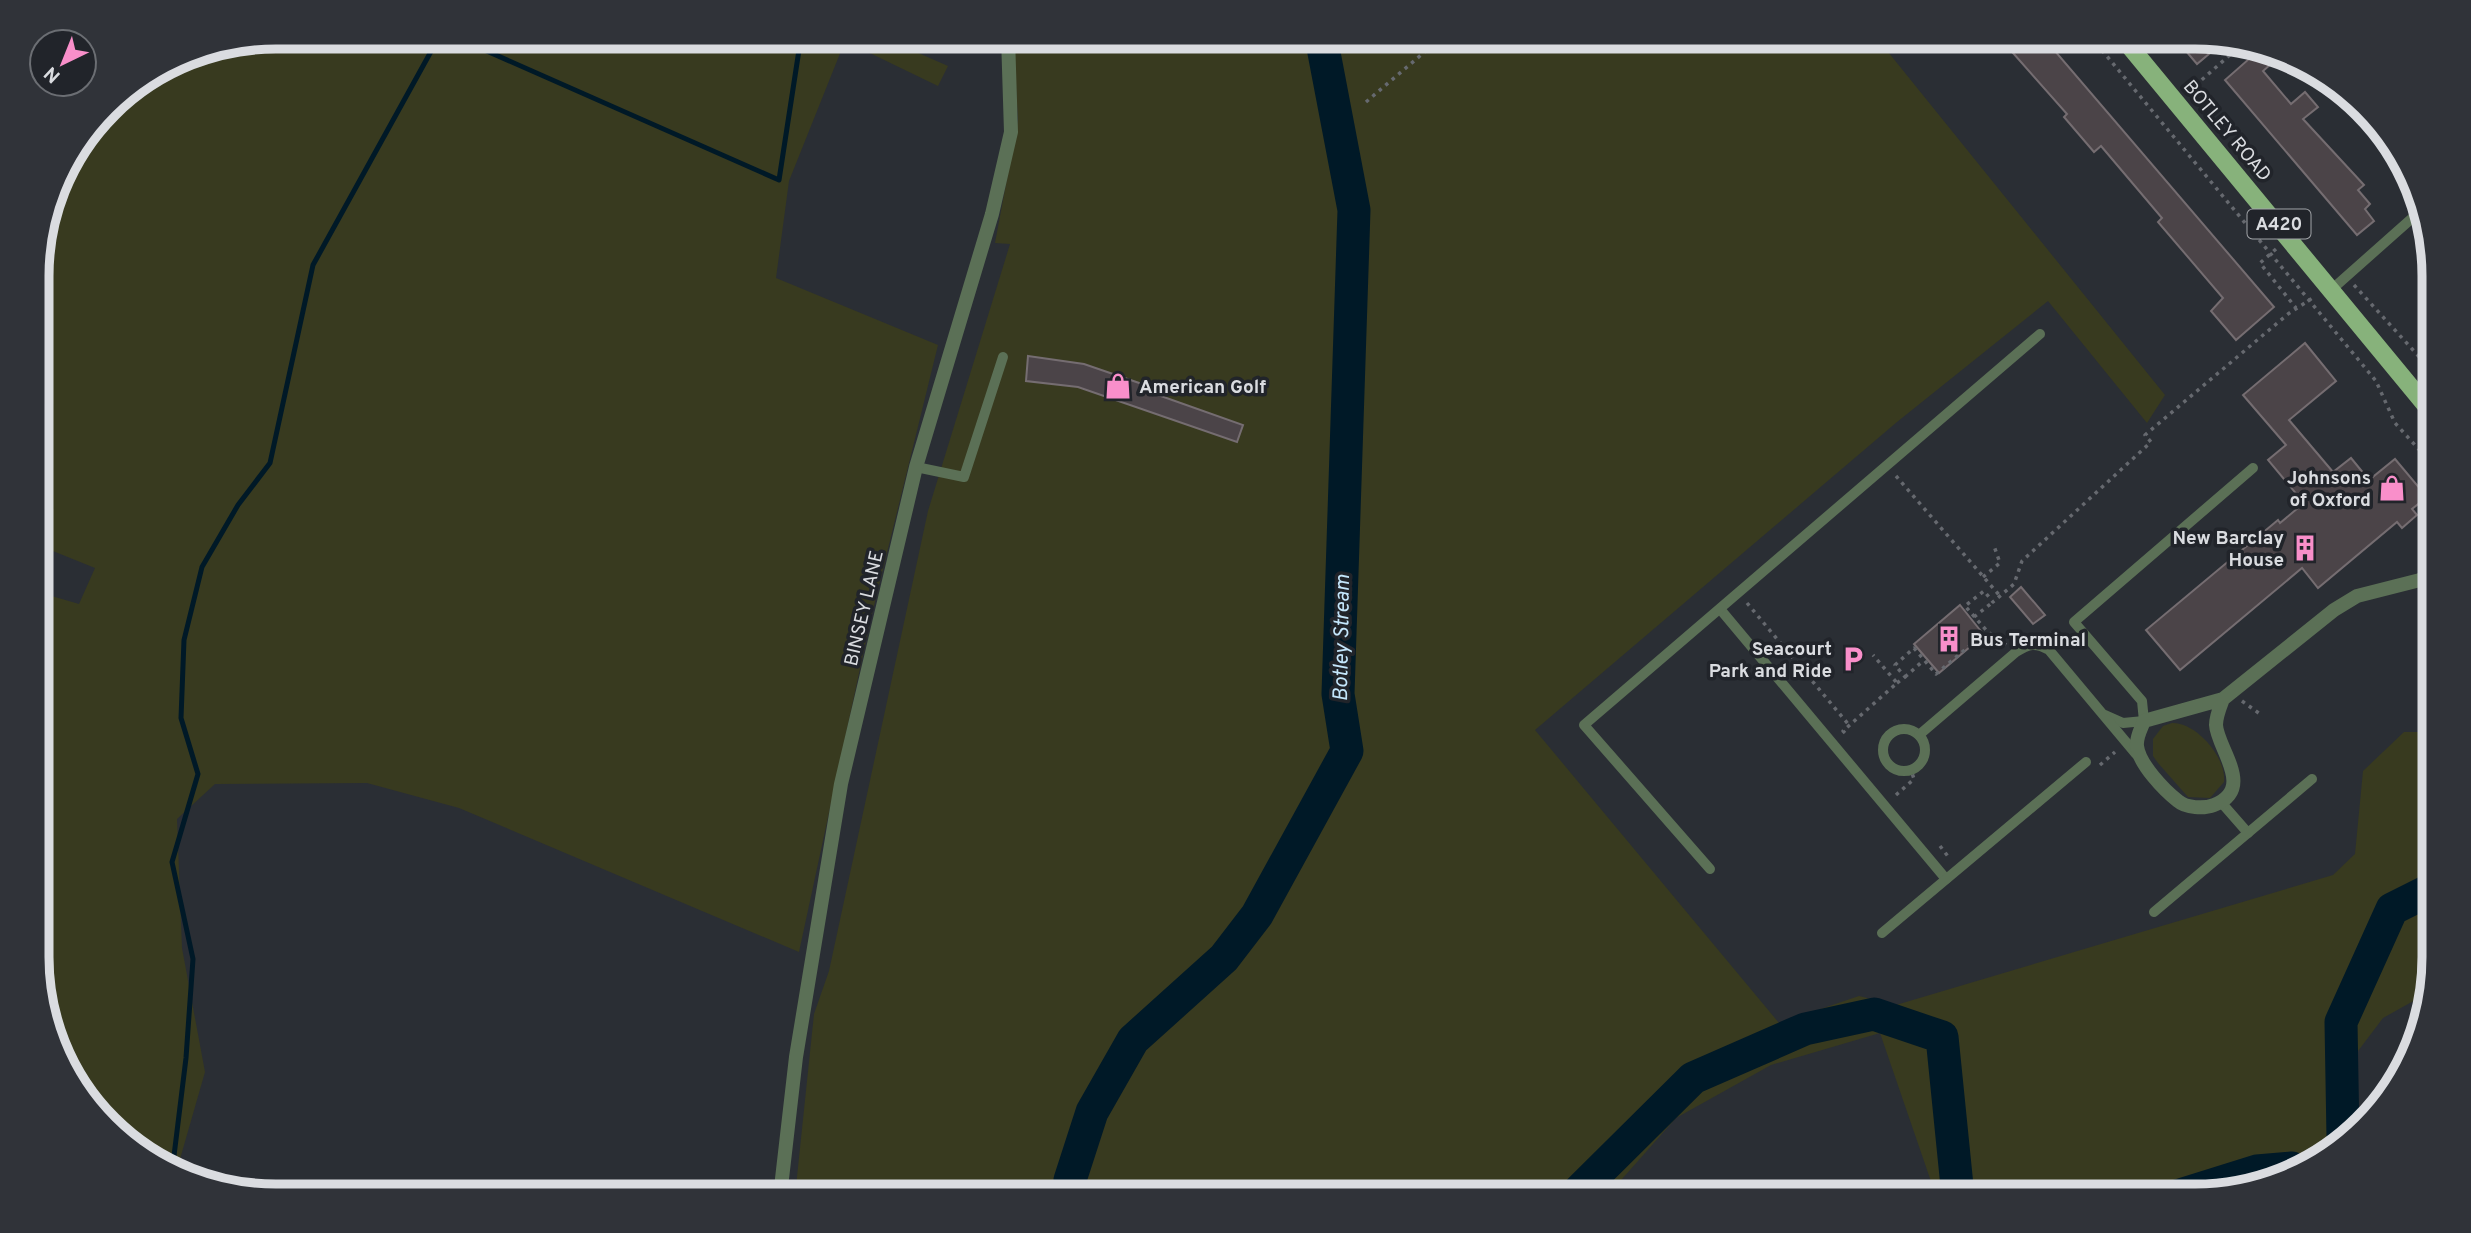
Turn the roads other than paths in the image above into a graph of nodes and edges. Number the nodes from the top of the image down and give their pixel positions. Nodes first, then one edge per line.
1 (1008, 49) edge
2 (2132, 49) edge
3 (2414, 216) edge
4 (2330, 291) junction
5 (2040, 334) dead end
6 (1003, 357) dead end
7 (2422, 401) edge
8 (916, 467) junction
9 (2253, 468) dead end
10 (2422, 579) edge
11 (1720, 609) junction
12 (2223, 699) junction
13 (2105, 715) junction
14 (2144, 721) junction
15 (1919, 735) junction
16 (2140, 759) junction
17 (2086, 762) dead end
18 (2312, 779) dead end
19 (2220, 801) junction
20 (2248, 833) junction
21 (1710, 869) dead end
22 (1946, 879) junction
23 (2154, 912) dead end
24 (1882, 933) dead end
25 (781, 1184) edge

1 - 8 street, BINSEY LANE
2 - 4 main road, BOTLEY ROAD / A420
3 - 4 lane
4 - 7 main road, BOTLEY ROAD / A420
5 - 11 lane
6 - 8 lane
8 - 25 street, BINSEY LANE
9 - 14 lane
10 - 12 street
11 - 21 lane
11 - 22 lane
12 - 14 street
12 - 19 street
13 - 14 lane
13 - 15 lane
13 - 16 lane
14 - 16 street
15 - 15 lane
16 - 19 street
17 - 22 lane
18 - 20 lane
19 - 20 lane
20 - 23 lane
22 - 24 lane

